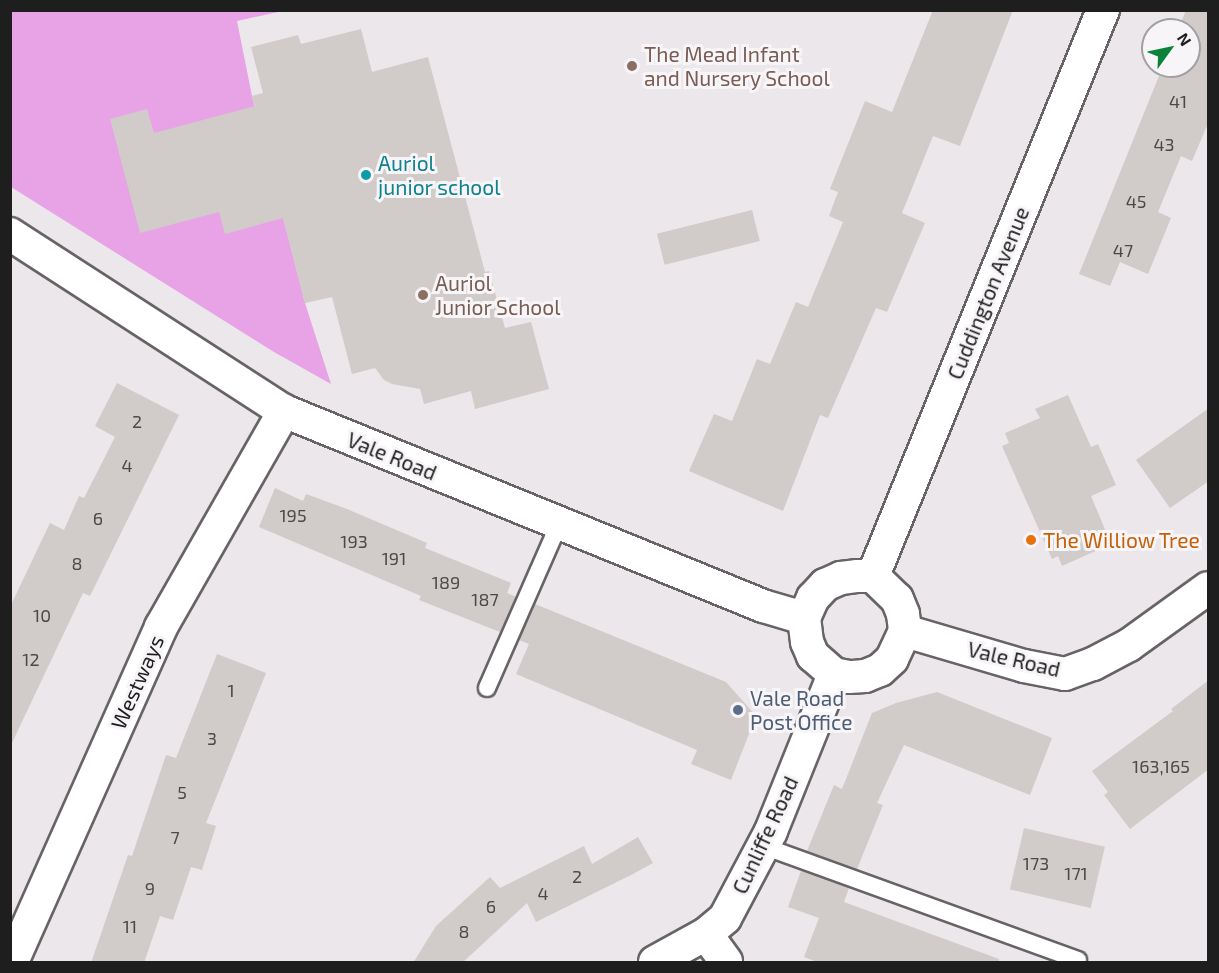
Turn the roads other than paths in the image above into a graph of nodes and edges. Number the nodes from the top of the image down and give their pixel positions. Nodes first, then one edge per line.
1 (1103, 10) edge
2 (10, 234) edge
3 (284, 411) junction
4 (559, 524) junction
5 (873, 576) junction
6 (1209, 588) edge
7 (804, 618) junction
8 (905, 631) junction
9 (834, 674) junction
10 (487, 688) dead end
11 (763, 846) junction
12 (706, 934) junction
13 (1078, 960) dead end
14 (12, 963) edge
15 (655, 963) edge
16 (726, 963) edge

1 - 5 street, Cuddington Avenue
2 - 3 street, Vale Road
3 - 4 street, Vale Road
3 - 14 street, Westways
4 - 7 street, Vale Road
4 - 10 lane
5 - 7 street
5 - 8 street
6 - 8 street, Vale Road
7 - 9 street
8 - 9 street
9 - 11 street, Cunliffe Road
11 - 12 street, Cunliffe Road
11 - 13 lane
12 - 15 street, Cunliffe Road
12 - 16 street

